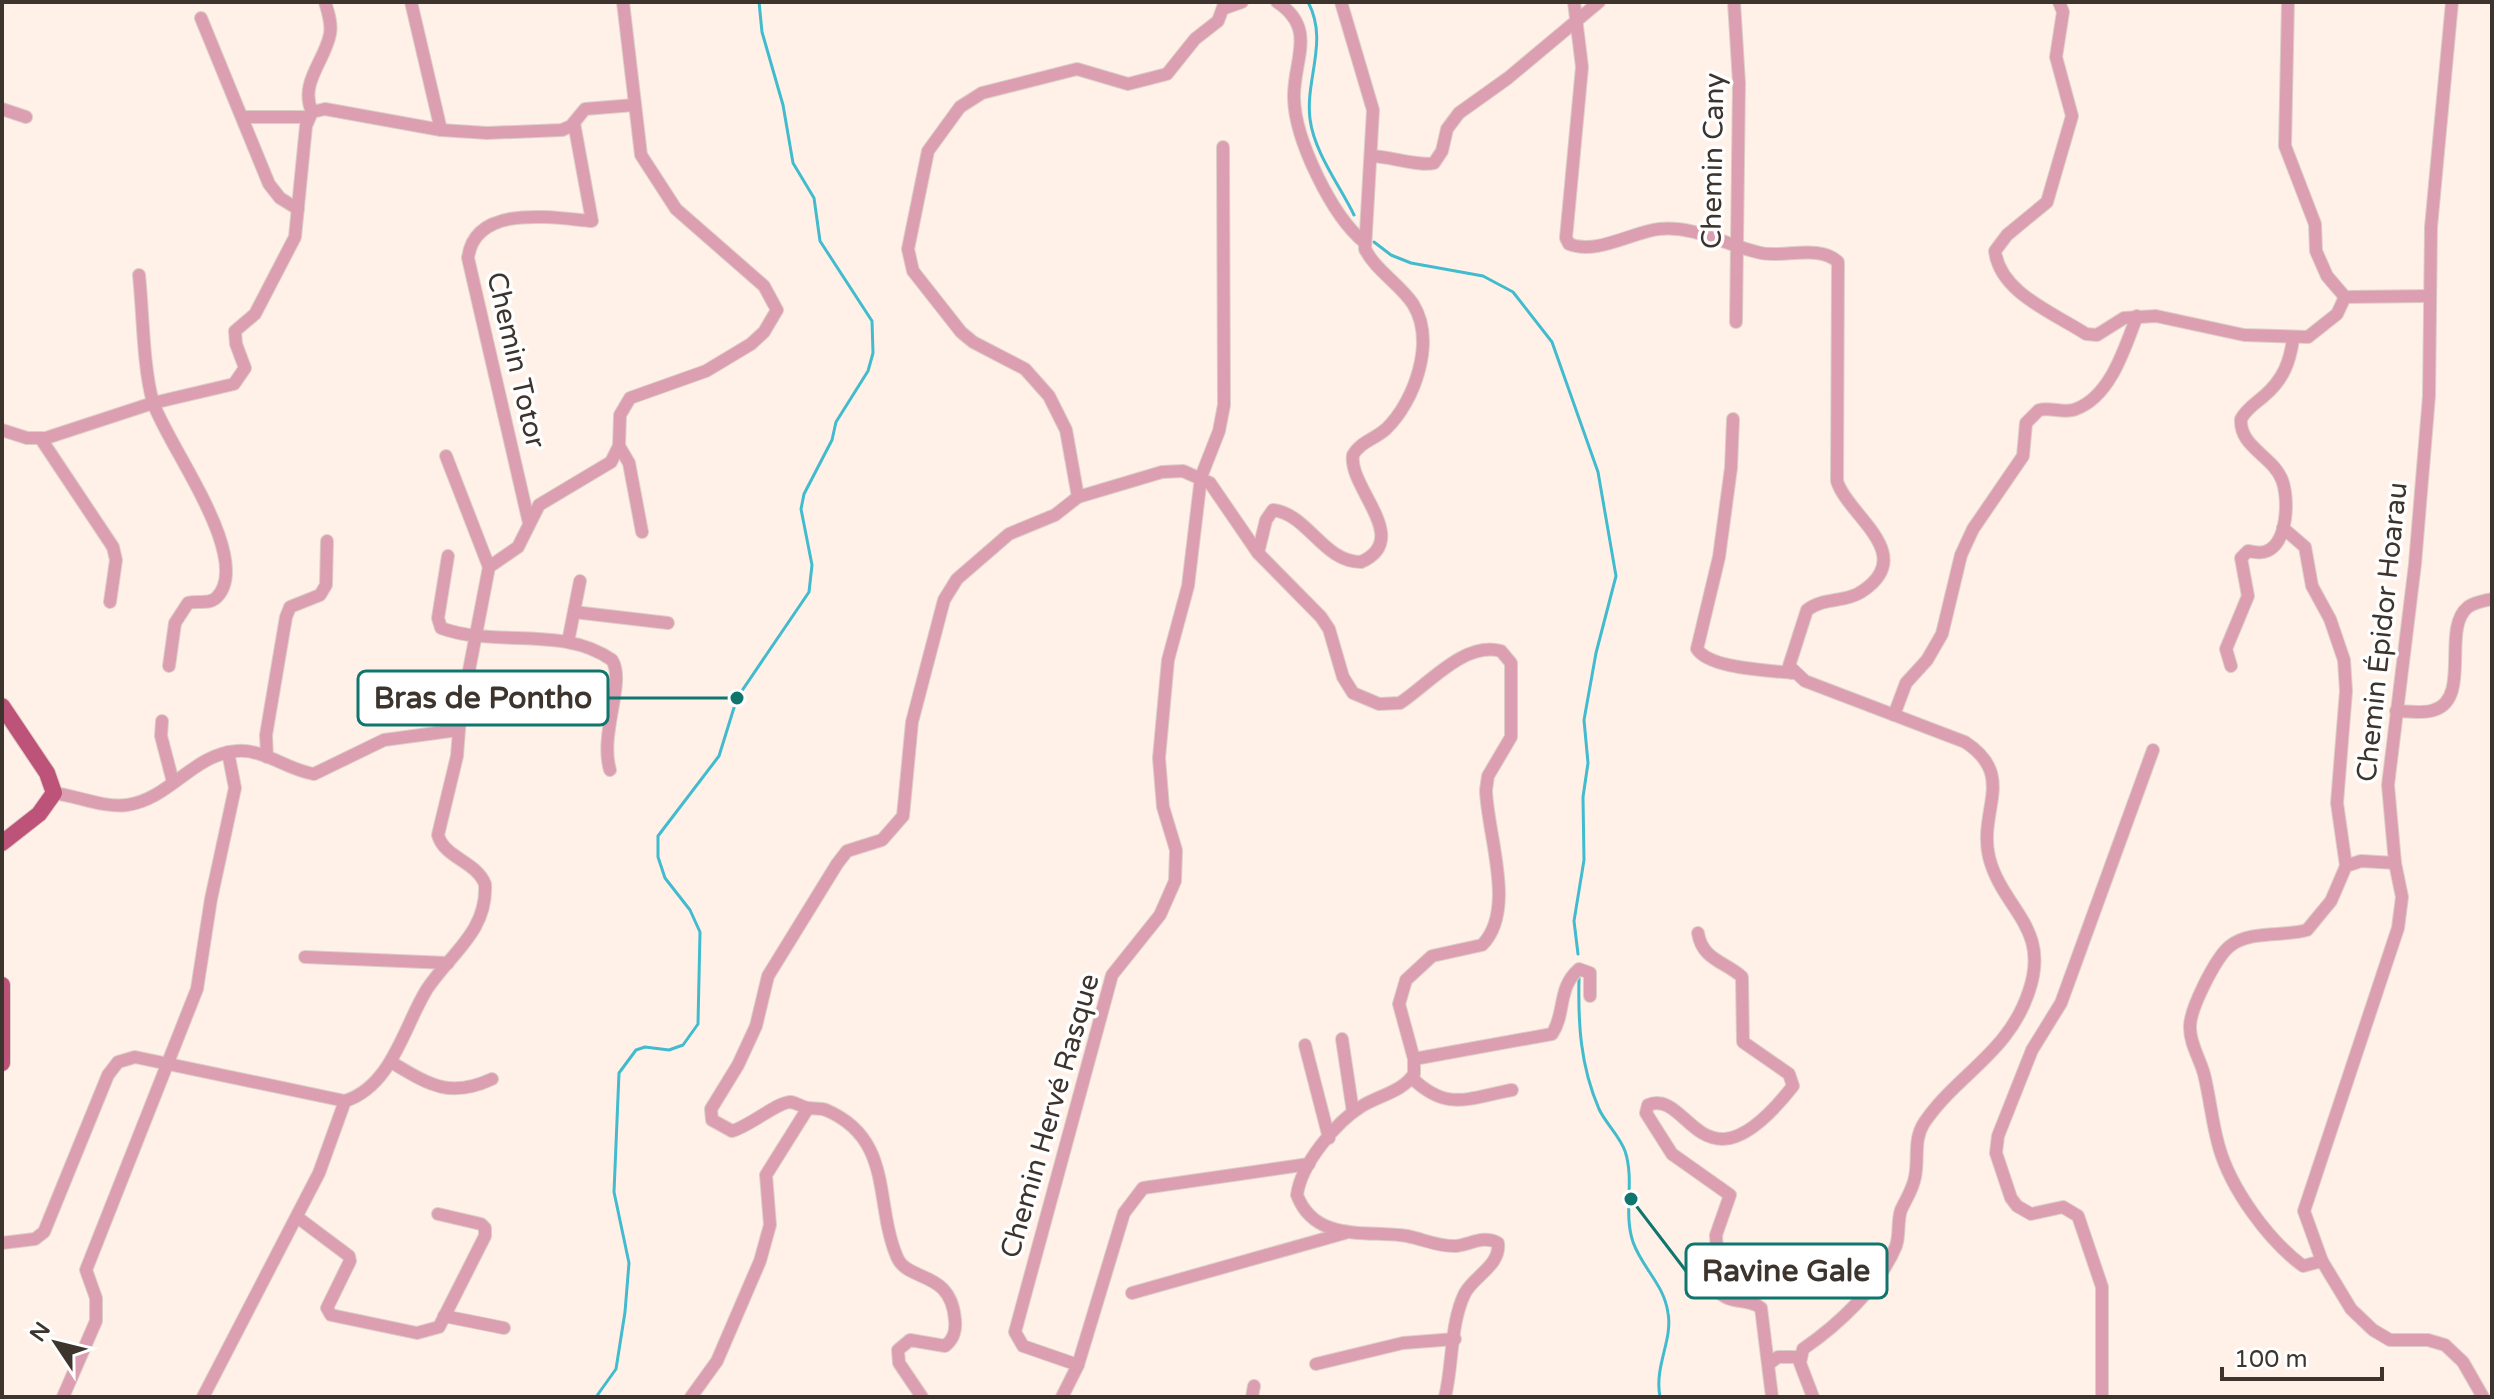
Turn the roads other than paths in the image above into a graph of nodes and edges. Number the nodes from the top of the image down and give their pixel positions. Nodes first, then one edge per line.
1 (325, 2) edge
2 (411, 2) edge
3 (623, 2) edge
4 (1242, 2) edge
5 (1277, 2) edge
6 (1341, 2) edge
7 (1574, 2) edge
8 (1599, 2) edge
9 (1734, 2) edge
10 (2059, 2) edge
11 (2288, 2) edge
12 (2452, 2) edge
13 (1225, 5) edge
14 (201, 18) dead end
15 (1575, 22) junction
16 (634, 105) junction
17 (2, 109) edge
18 (310, 115) junction
19 (26, 117) dead end
20 (242, 117) junction
21 (574, 123) junction
22 (441, 130) junction
23 (1223, 147) dead end
24 (1371, 156) junction
25 (298, 209) junction
26 (1364, 242) junction
27 (1736, 244) junction
28 (139, 275) dead end
29 (2430, 296) junction
30 (2345, 297) junction
31 (2137, 316) junction
32 (1736, 322) dead end
33 (2293, 339) junction
34 (153, 403) junction
35 (1733, 419) dead end
36 (2, 430) edge
37 (41, 439) junction
38 (619, 446) junction
39 (446, 456) dead end
40 (1201, 477) junction
41 (1078, 497) junction
42 (529, 523) junction
43 (2283, 528) junction
44 (642, 532) dead end
45 (327, 541) dead end
46 (1258, 553) junction
47 (448, 556) dead end
48 (489, 567) junction
49 (580, 581) dead end
50 (2492, 599) edge
51 (110, 602) dead end
52 (574, 612) junction
53 (668, 623) dead end
54 (475, 635) junction
55 (568, 642) junction
56 (169, 666) dead end
57 (2231, 666) dead end
58 (1792, 673) junction
59 (2, 706) edge
60 (2396, 711) junction
61 (1894, 715) junction
62 (162, 721) dead end
63 (458, 730) junction
64 (2153, 750) dead end
65 (228, 752) junction
66 (267, 757) junction
67 (610, 770) dead end
68 (173, 782) junction
69 (54, 793) junction
70 (2, 843) edge
71 (2395, 863) junction
72 (2346, 866) junction
73 (1698, 933) dead end
74 (305, 957) dead end
75 (448, 963) junction
76 (2, 985) edge
77 (1590, 996) dead end
78 (1342, 1039) dead end
79 (1305, 1045) dead end
80 (1414, 1059) junction
81 (391, 1062) junction
82 (2, 1063) edge
83 (167, 1065) junction
84 (1412, 1078) junction
85 (492, 1079) dead end
86 (1512, 1090) dead end
87 (345, 1101) junction
88 (808, 1108) junction
89 (1353, 1112) junction
90 (1329, 1138) junction
91 (1309, 1164) junction
92 (438, 1214) dead end
93 (297, 1217) junction
94 (1345, 1233) junction
95 (2, 1243) edge
96 (2322, 1261) junction
97 (1132, 1293) dead end
98 (444, 1316) junction
99 (504, 1328) dead end
100 (1455, 1339) junction
101 (1799, 1357) junction
102 (1770, 1363) junction
103 (1316, 1364) dead end
104 (1078, 1365) junction
105 (63, 1397) edge
106 (203, 1397) edge
107 (691, 1397) edge
108 (922, 1397) edge
109 (1062, 1397) edge
110 (1445, 1397) edge
111 (1772, 1397) edge
112 (1813, 1397) edge
113 (2102, 1397) edge
114 (2483, 1397) edge

1 - 18 street
2 - 22 street
3 - 16 street
4 - 13 street
5 - 26 street
6 - 24 street
7 - 15 street
8 - 15 street
9 - 27 street, Chemin Cany
10 - 31 street
11 - 30 street
12 - 29 street, Chemin Épidor Hoarau
13 - 41 street
14 - 20 street
15 - 24 street
15 - 27 street
16 - 21 street
16 - 38 street
17 - 19 street
18 - 20 street
18 - 22 street
18 - 25 street
20 - 25 street
21 - 22 street
21 - 42 street, Chemin Totor
23 - 40 street, Chemin Hervé Rasque
24 - 26 street
25 - 34 street
26 - 46 street
27 - 32 street, Chemin Cany
27 - 58 street
28 - 34 street
29 - 30 street
29 - 60 street, Chemin Épidor Hoarau
30 - 33 street
31 - 33 street
31 - 61 street
33 - 43 street
34 - 37 street
34 - 56 street
35 - 58 street
36 - 37 street
37 - 51 street
38 - 42 street
38 - 44 street
39 - 48 street
40 - 41 street
40 - 46 street
40 - 104 street, Chemin Hervé Rasque
41 - 88 street
42 - 48 street
43 - 57 street
43 - 72 street
45 - 66 street
46 - 80 street
47 - 54 street
48 - 54 street
49 - 52 street
50 - 60 street
52 - 53 street
52 - 55 street
54 - 55 street
54 - 63 street
55 - 67 street
58 - 61 street
59 - 69 main road
60 - 71 street, Chemin Épidor Hoarau
61 - 101 street
62 - 68 street
63 - 66 street
63 - 75 street
64 - 113 street
65 - 66 street
65 - 68 street
65 - 83 street
68 - 69 street
69 - 70 main road
71 - 72 street
71 - 96 street, Chemin Épidor Hoarau
72 - 96 street
73 - 102 street
74 - 75 street
75 - 81 street
76 - 82 main road
77 - 80 street
78 - 89 street
79 - 90 street
80 - 84 street
81 - 85 street
81 - 87 street
83 - 87 street
83 - 95 street
83 - 105 street
84 - 86 street
84 - 89 street
87 - 93 street
88 - 107 street
88 - 108 street
89 - 90 street
90 - 91 street
91 - 94 street
91 - 104 street
92 - 98 street
93 - 98 street
93 - 106 street
94 - 97 street
94 - 100 street
96 - 114 street, Chemin Épidor Hoarau
98 - 99 street
100 - 103 street
100 - 110 street
101 - 102 street
101 - 112 street
102 - 111 street
104 - 109 street

